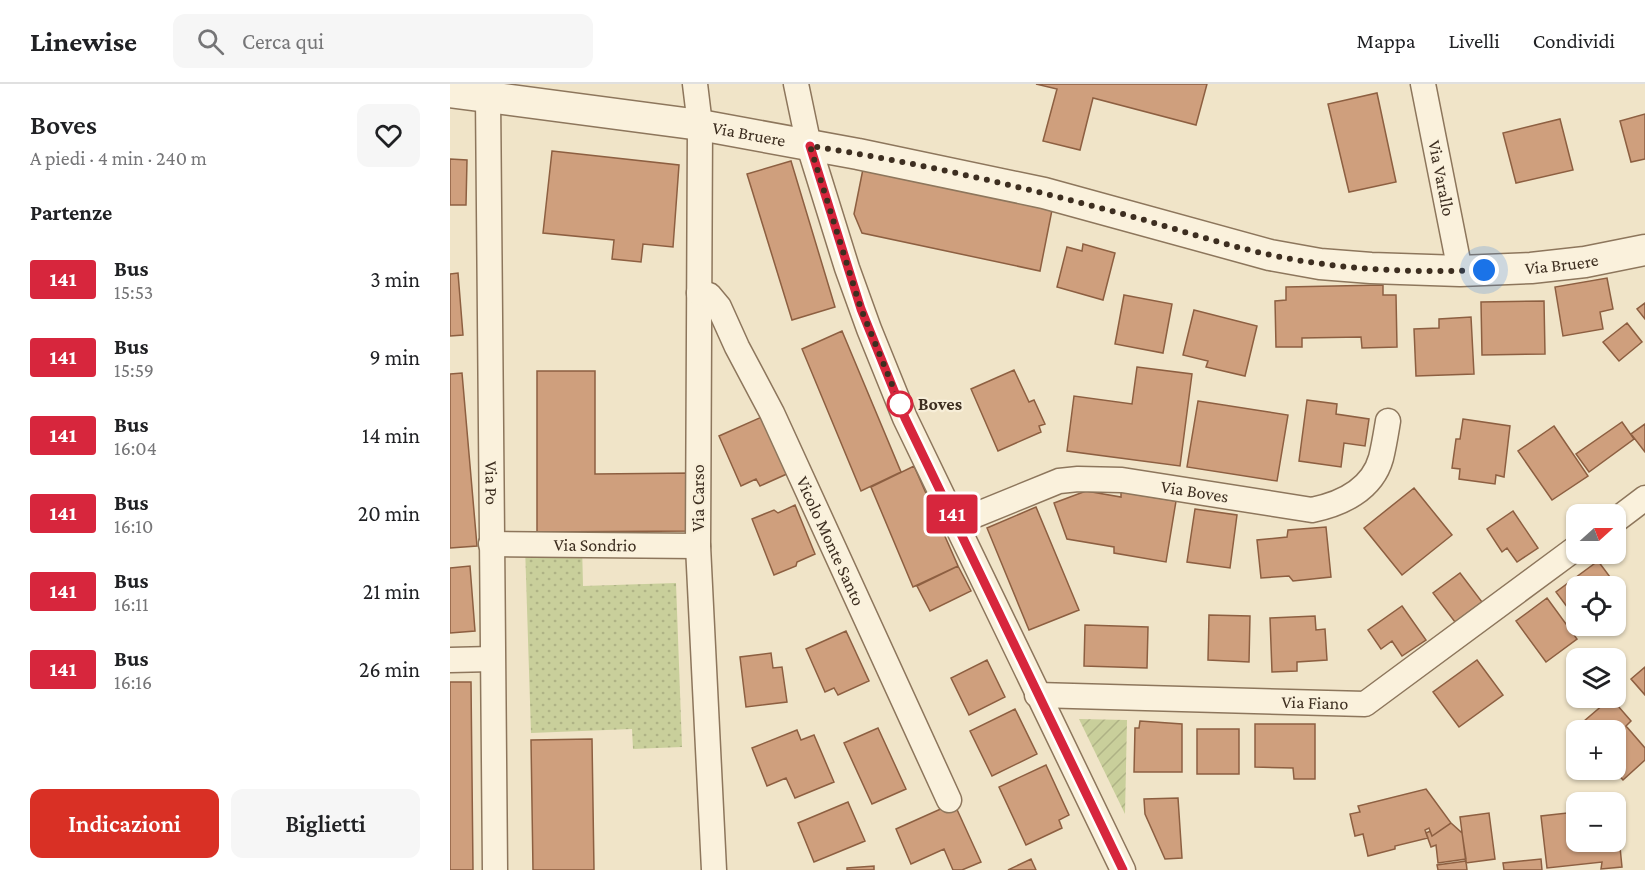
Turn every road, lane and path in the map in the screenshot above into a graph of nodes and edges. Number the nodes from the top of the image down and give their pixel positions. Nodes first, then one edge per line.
1 (695, 84) edge
2 (796, 84) edge
3 (1423, 84) edge
4 (450, 92) edge
5 (488, 96) junction
6 (700, 125) junction
7 (810, 146) junction
8 (1645, 250) edge
9 (1460, 271) junction
10 (699, 293) junction
11 (1388, 421) dead end
12 (1645, 498) edge
13 (1626, 512) edge
14 (956, 523) junction
15 (491, 544) junction
16 (698, 546) junction
17 (1566, 555) edge
18 (492, 659) junction
19 (450, 660) edge
20 (1037, 695) junction
21 (949, 800) dead end
22 (495, 870) edge
23 (714, 870) edge
24 (1123, 870) edge

1 - 6 street, Via Carso
2 - 7 street
3 - 9 street, Via Varallo
4 - 5 street, Via Bruere
5 - 6 street, Via Bruere
5 - 15 street, Via Po
6 - 7 street, Via Bruere
6 - 10 street, Via Carso
7 - 9 street, Via Bruere
7 - 14 street
8 - 9 street, Via Bruere
10 - 16 street, Via Carso
10 - 21 street, Vicolo Monte Santo
11 - 14 street, Via Boves
12 - 13 street
14 - 20 street
15 - 16 street, Via Sondrio
15 - 18 street, Via Po
16 - 23 street, Via Carso
17 - 20 street, Via Fiano
18 - 19 street
18 - 22 street, Via Po
20 - 24 street

